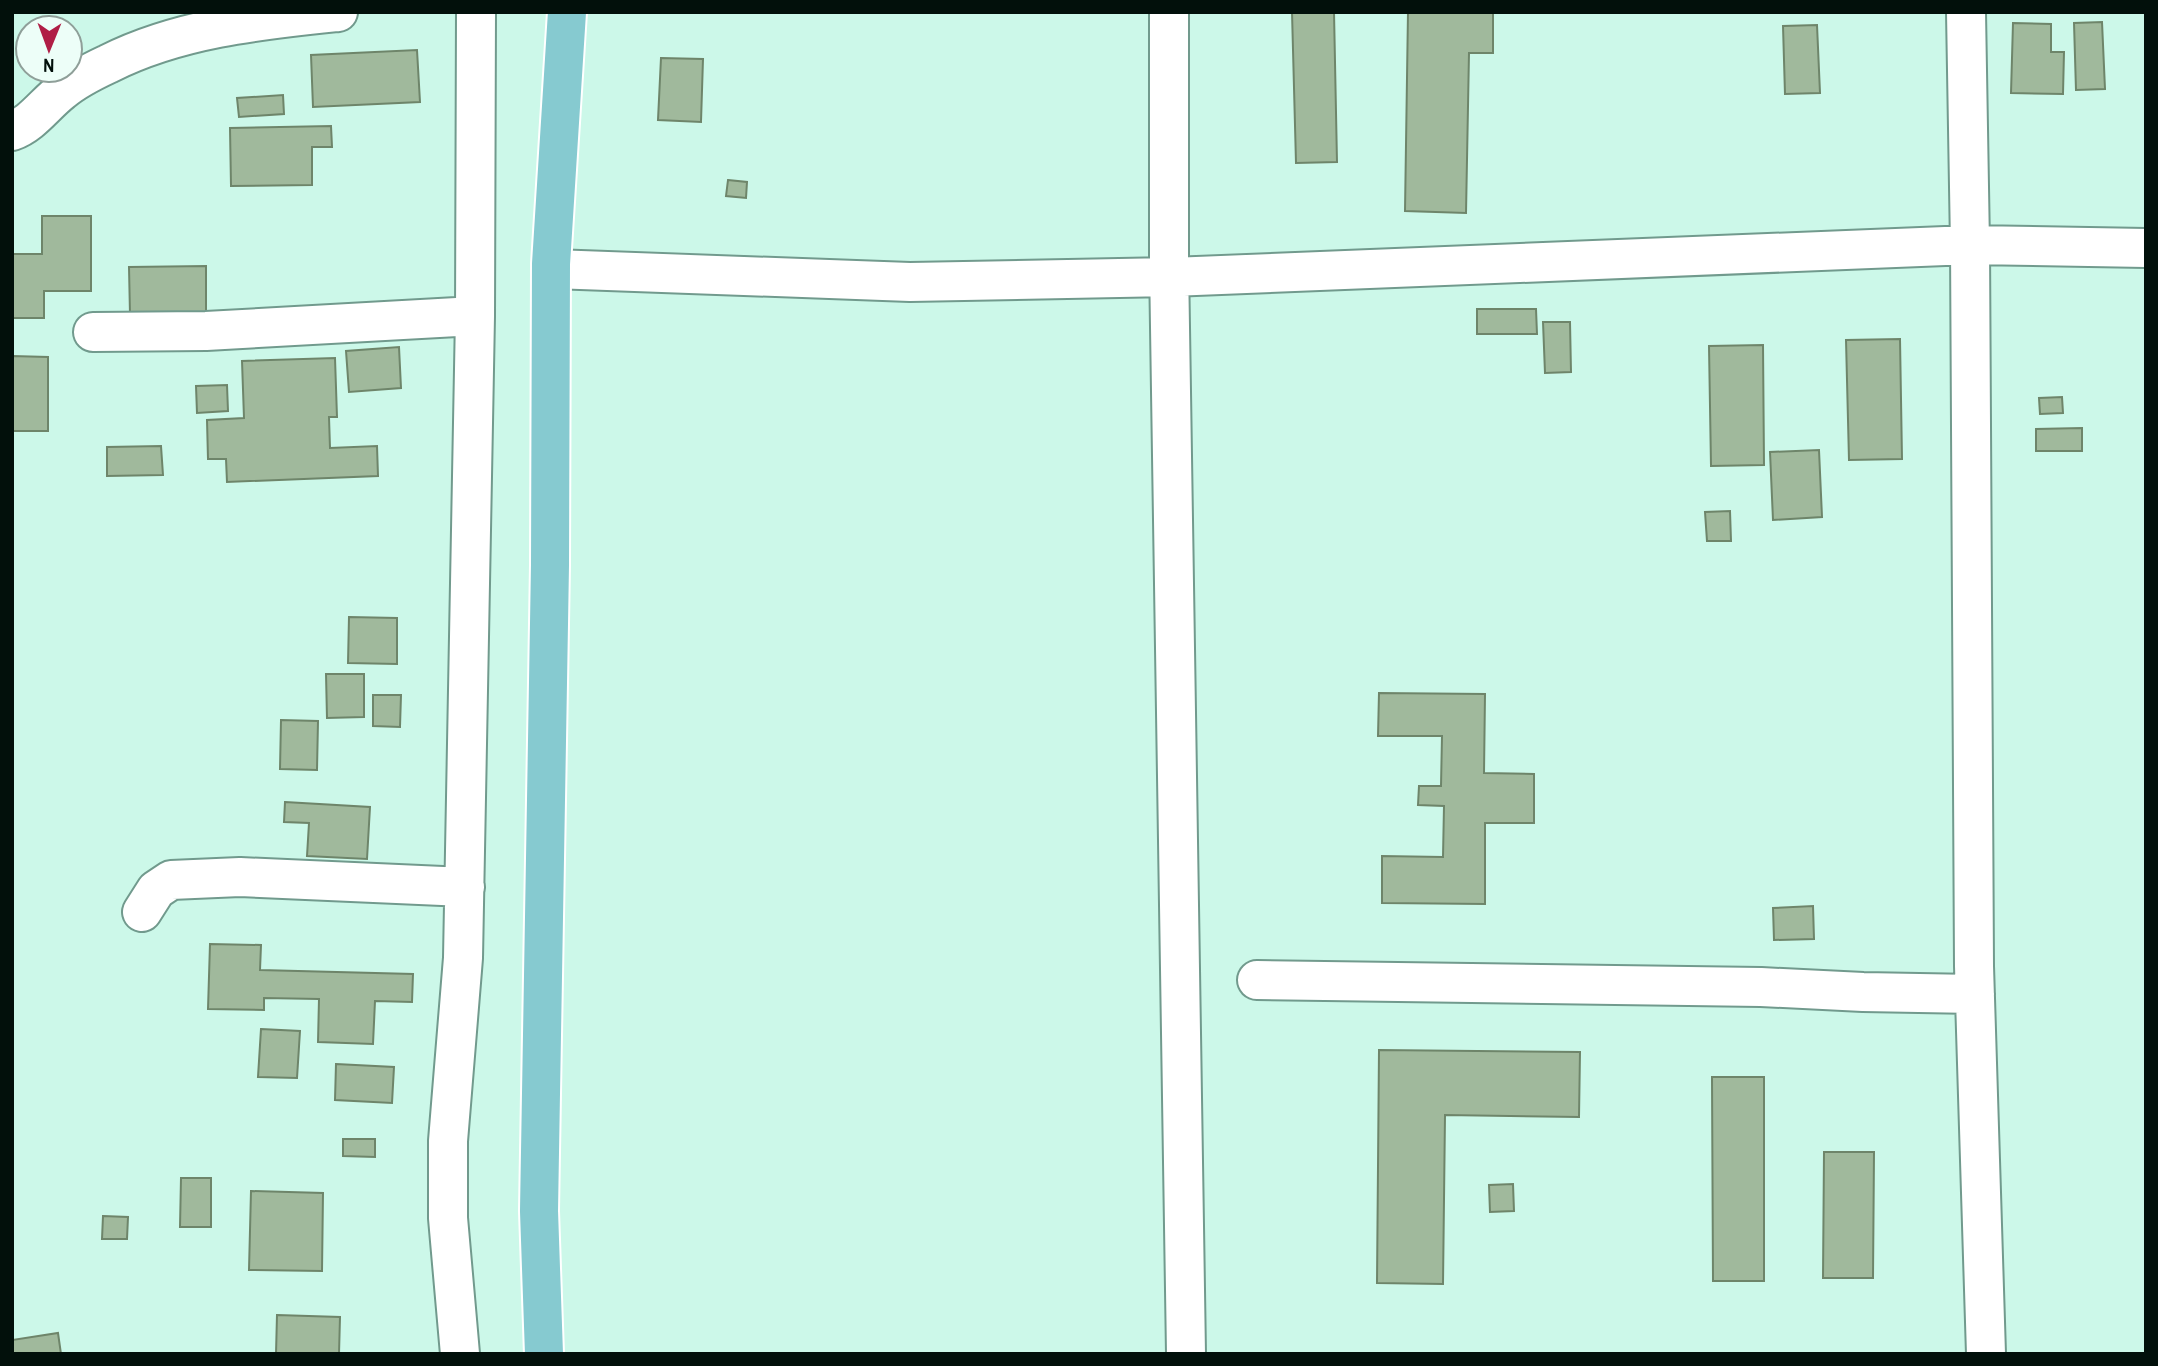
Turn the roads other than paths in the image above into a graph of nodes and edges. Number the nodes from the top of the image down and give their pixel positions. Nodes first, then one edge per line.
1 (338, 12) edge
2 (476, 12) edge
3 (566, 12) edge
4 (1169, 12) edge
5 (1966, 12) edge
6 (12, 131) edge
7 (1970, 245) junction
8 (2146, 248) edge
9 (553, 269) junction
10 (1171, 277) junction
11 (475, 316) junction
12 (93, 332) dead end
13 (465, 887) junction
14 (142, 912) dead end
15 (1258, 980) dead end
16 (1975, 994) junction
17 (460, 1354) edge
18 (544, 1354) edge
19 (1185, 1354) edge
20 (1986, 1354) edge

1 - 6 street
2 - 11 street
3 - 9 main road
4 - 10 street
5 - 7 street
7 - 8 street
7 - 10 street
7 - 16 street
9 - 10 street
9 - 18 main road
10 - 19 street
11 - 12 street
11 - 13 street
13 - 14 street
13 - 17 street
15 - 16 street
16 - 20 street

